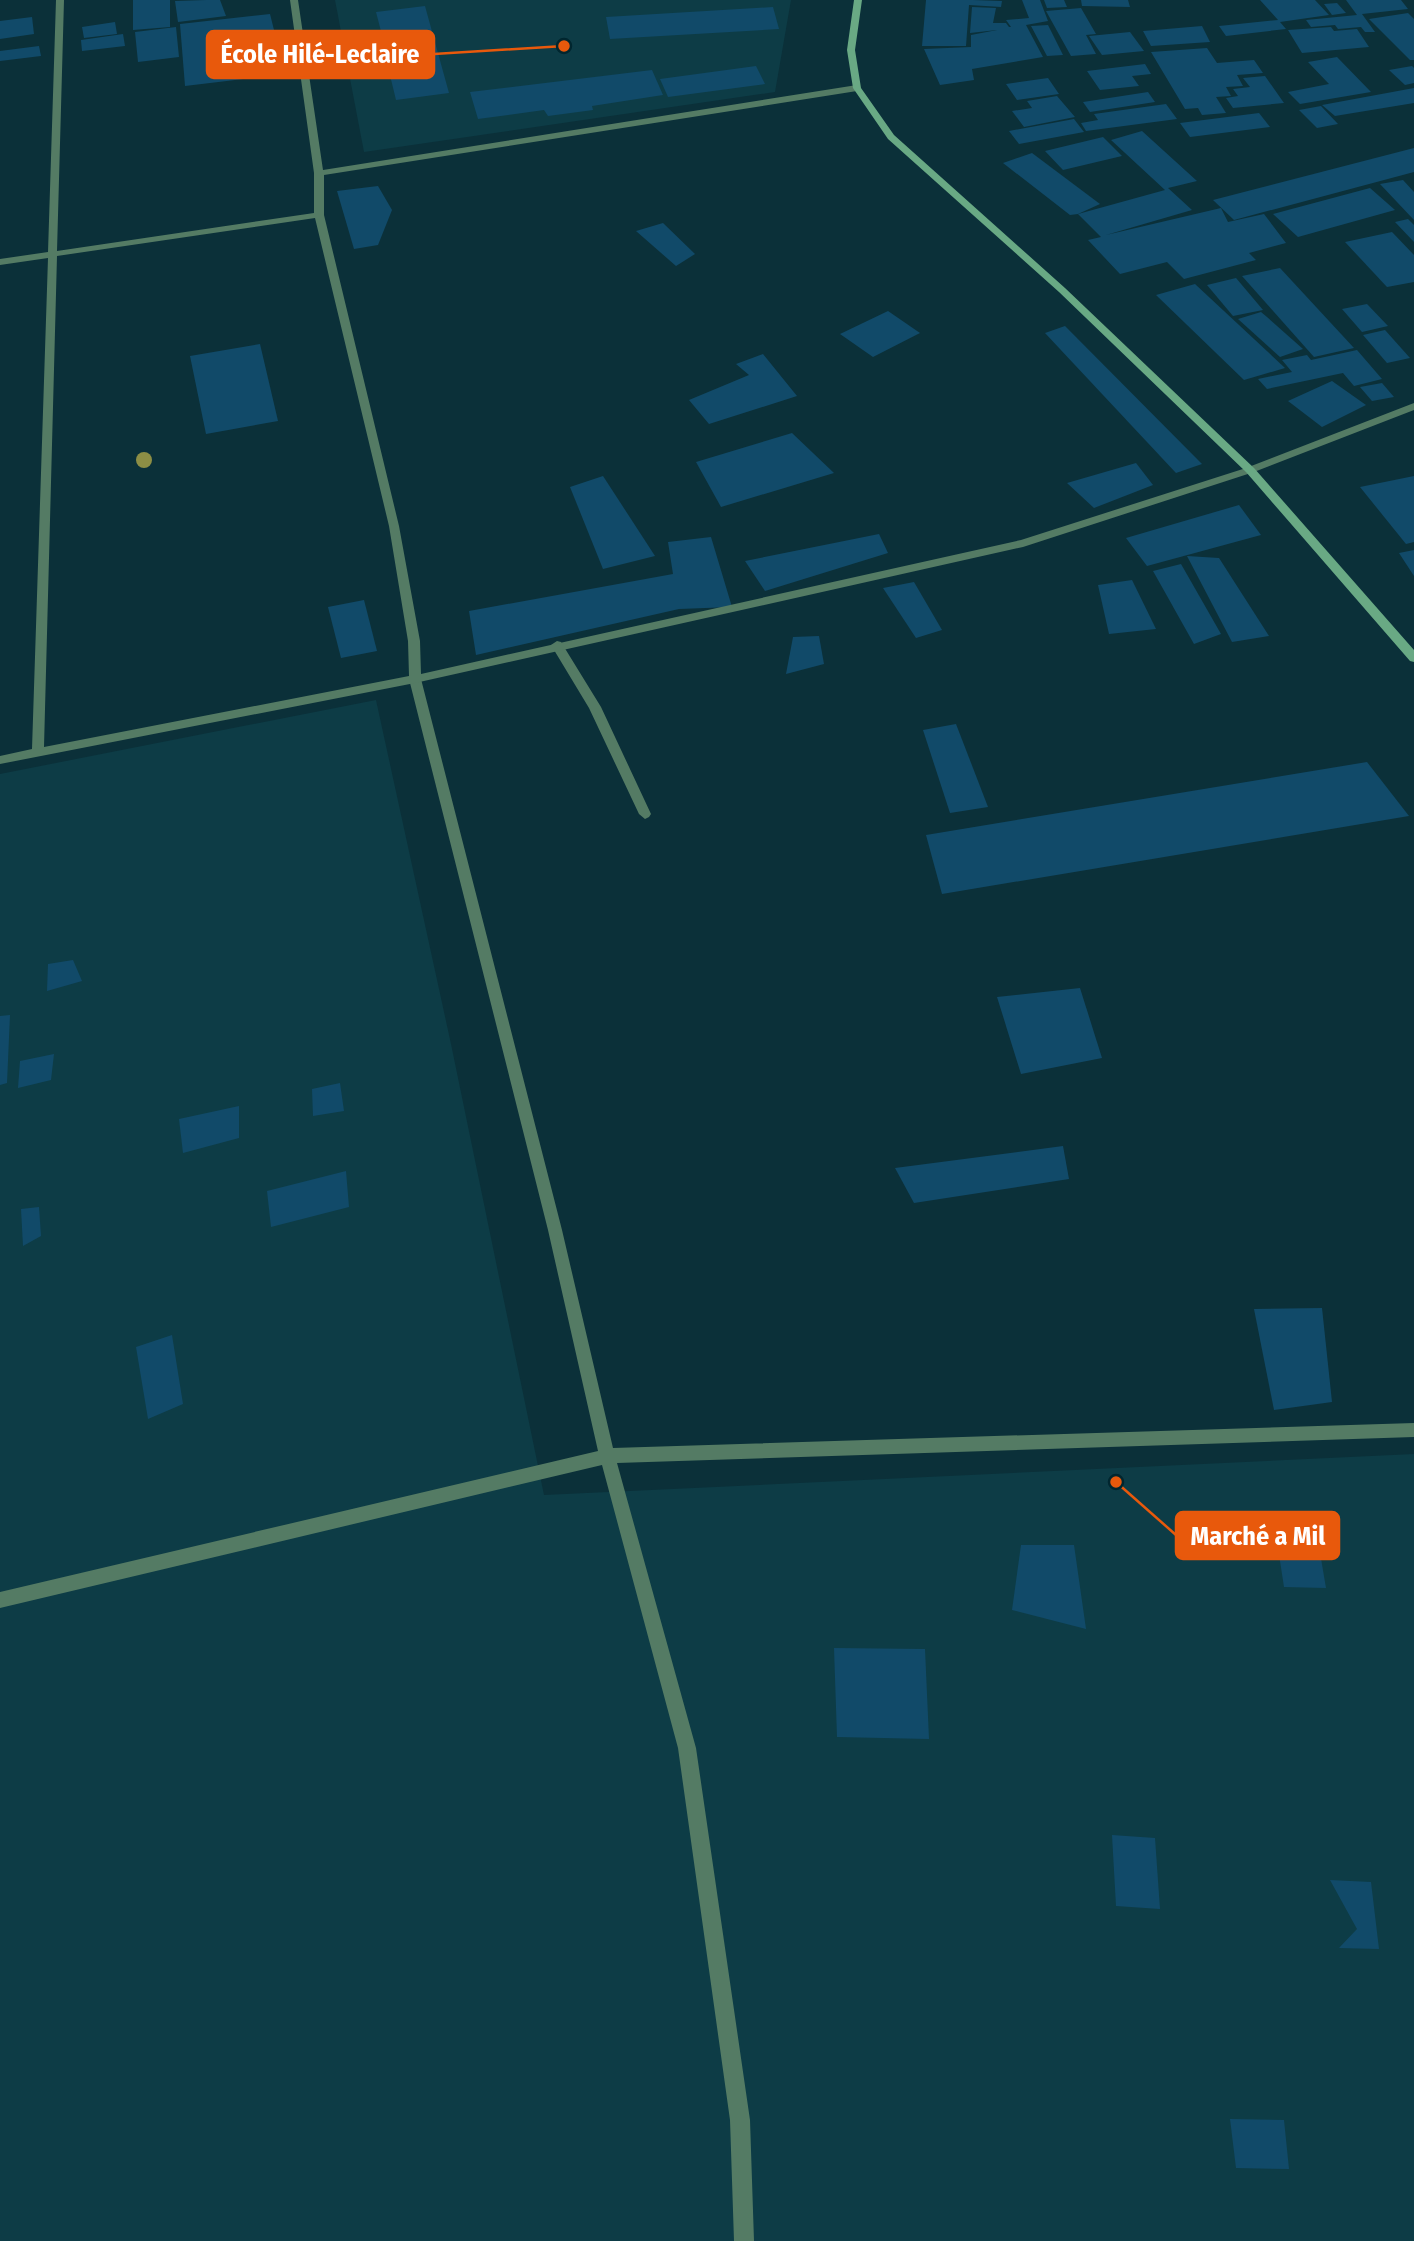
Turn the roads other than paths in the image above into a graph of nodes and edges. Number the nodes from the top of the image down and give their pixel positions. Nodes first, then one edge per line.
1 (60, 0) edge
2 (294, 0) edge
3 (858, 0) edge
4 (857, 88) junction
5 (319, 173) junction
6 (319, 215) junction
7 (52, 254) junction
8 (0, 262) edge
9 (1414, 406) edge
10 (1250, 470) junction
11 (557, 645) junction
12 (1414, 658) edge
13 (415, 679) junction
14 (38, 753) junction
15 (0, 760) edge
16 (645, 814) dead end
17 (1414, 1430) edge
18 (607, 1456) junction
19 (0, 1600) edge
20 (744, 2241) edge

1 - 7 street
2 - 5 street
3 - 4 street
4 - 5 street
4 - 10 street
5 - 6 street
6 - 7 street
6 - 13 street
7 - 8 street
7 - 14 street
9 - 10 street
10 - 11 street
10 - 12 street
11 - 13 street
11 - 16 street
13 - 14 street
13 - 18 street
14 - 15 street
17 - 18 street
18 - 19 street
18 - 20 street

